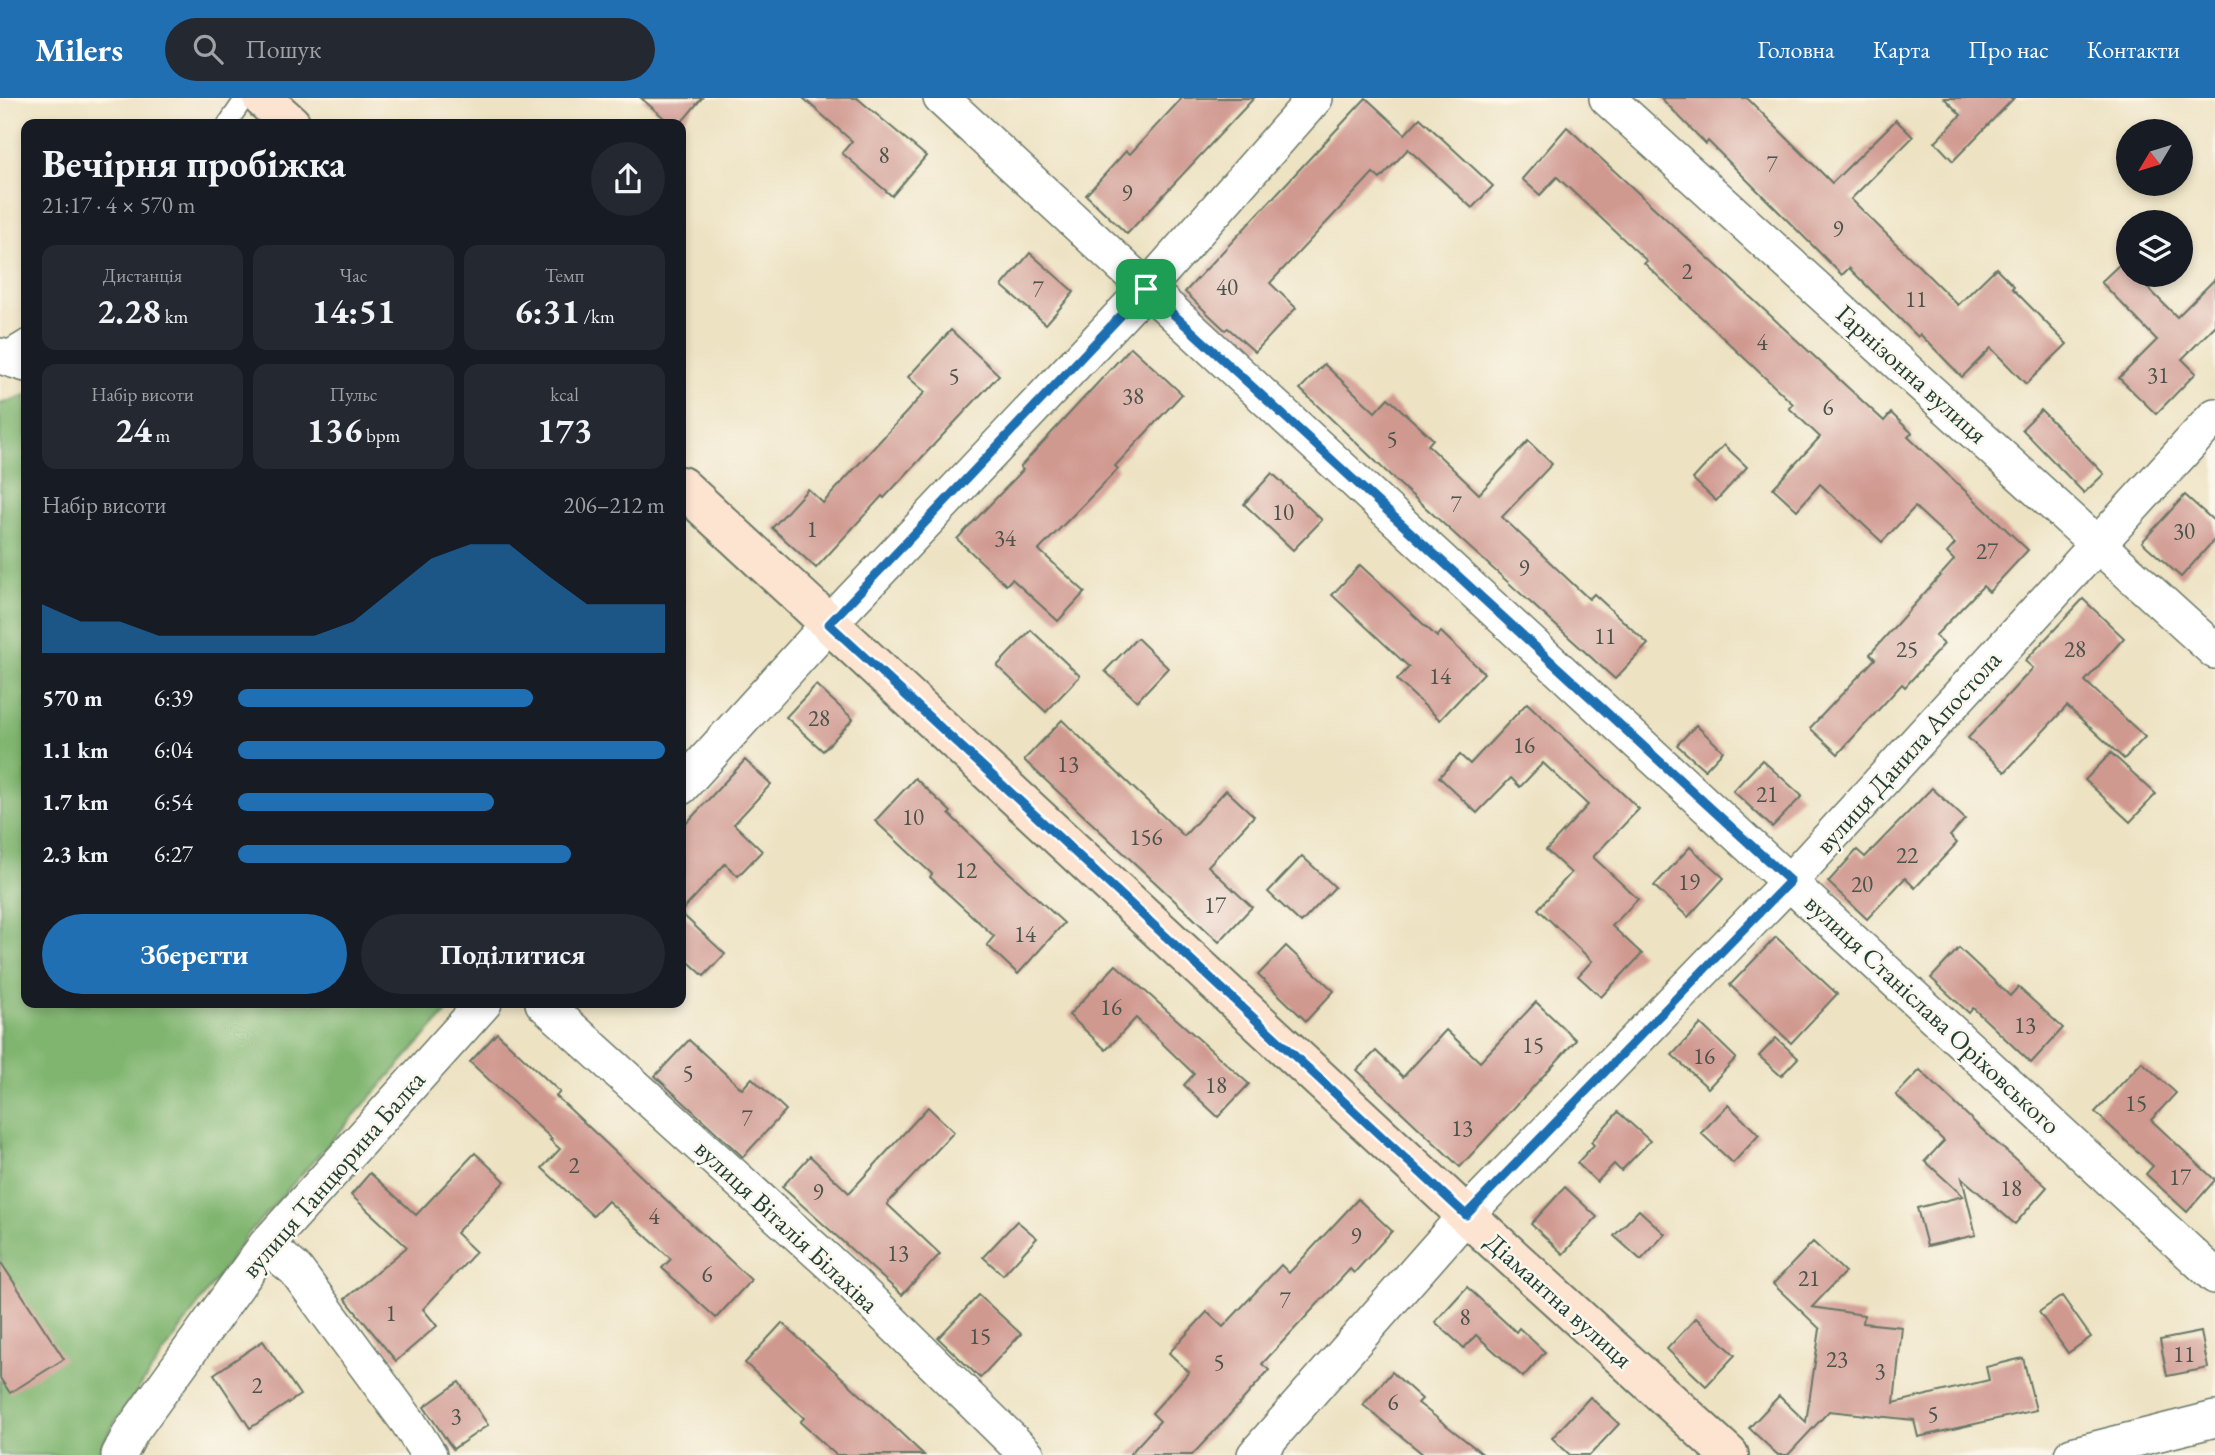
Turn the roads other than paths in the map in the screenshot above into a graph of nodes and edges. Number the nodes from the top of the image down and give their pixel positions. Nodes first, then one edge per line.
1 (245, 98) edge
2 (262, 98) edge
3 (941, 98) edge
4 (1315, 98) edge
5 (1607, 98) edge
6 (230, 119) edge
7 (285, 119) edge
8 (1146, 289) junction
9 (21, 342) edge
10 (0, 355) edge
11 (21, 362) edge
12 (2215, 416) edge
13 (686, 491) edge
14 (2099, 543) junction
15 (829, 624) junction
16 (2215, 651) edge
17 (686, 781) edge
18 (1790, 881) junction
19 (479, 1008) edge
20 (548, 1008) edge
21 (1466, 1215) junction
22 (266, 1245) junction
23 (2215, 1276) edge
24 (2215, 1419) edge
25 (119, 1455) edge
26 (429, 1455) edge
27 (1027, 1455) edge
28 (1255, 1455) edge
29 (1729, 1455) edge
30 (2071, 1455) edge

1 - 6 lane
2 - 7 street
3 - 8 street, вулиця Станіслава Оріховського
4 - 8 street
5 - 14 street, Гарнізонна вулиця
8 - 15 street
8 - 18 street, вулиця Станіслава Оріховського
9 - 10 lane
10 - 11 street
12 - 14 street, вулиця Данила Апостола
13 - 15 street, Діамантна вулиця
14 - 16 street, Гарнізонна вулиця
14 - 18 street, вулиця Данила Апостола
15 - 17 street
15 - 21 street, Діамантна вулиця
18 - 21 street, вулиця Данила Апостола
18 - 23 street, вулиця Станіслава Оріховського
19 - 22 street, вулиця Танцюрина Балка
20 - 27 street, вулиця Віталія Білахіва
21 - 28 street, вулиця Данила Апостола
21 - 29 street, Діамантна вулиця
22 - 25 street, вулиця Танцюрина Балка
22 - 26 street
24 - 30 street

